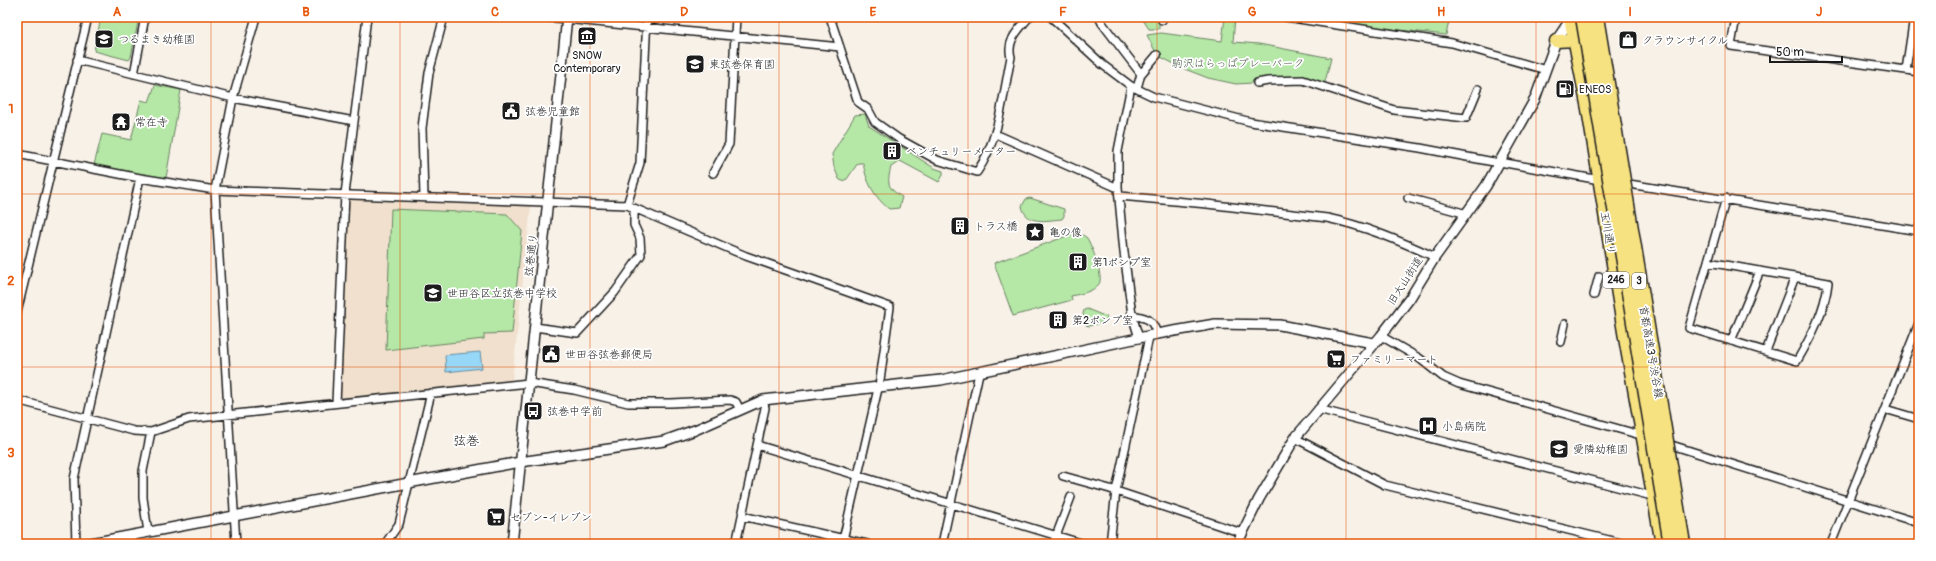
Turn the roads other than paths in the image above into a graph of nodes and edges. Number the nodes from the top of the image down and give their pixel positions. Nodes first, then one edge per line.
1 (88, 17) edge
2 (145, 17) edge
3 (256, 17) edge
4 (367, 17) edge
5 (444, 17) edge
6 (546, 17) edge
7 (647, 17) edge
8 (736, 17) edge
9 (1029, 17) edge
10 (1051, 17) edge
11 (1099, 17) edge
12 (1286, 17) edge
13 (1596, 17) edge
14 (1601, 17) edge
15 (1736, 17) edge
16 (1914, 17) edge
17 (567, 18) edge
18 (1574, 18) edge
19 (832, 19) edge
20 (646, 28) junction
21 (734, 37) junction
22 (1576, 40) junction
23 (1556, 41) junction
24 (840, 47) junction
25 (1157, 55) dead end
26 (77, 60) junction
27 (1546, 70) junction
28 (1906, 70) junction
29 (1919, 72) edge
30 (134, 74) junction
31 (1141, 74) junction
32 (1257, 83) dead end
33 (1134, 87) junction
34 (1478, 89) dead end
35 (233, 98) junction
36 (354, 121) junction
37 (1000, 136) dead end
38 (17, 154) edge
39 (53, 161) junction
40 (1500, 163) junction
41 (713, 173) dead end
42 (140, 178) junction
43 (1600, 180) junction
44 (1629, 184) junction
45 (1118, 188) junction
46 (215, 190) junction
47 (345, 194) junction
48 (1120, 196) junction
49 (424, 197) junction
50 (1408, 198) dead end
51 (1726, 198) junction
52 (548, 202) junction
53 (630, 206) junction
54 (1467, 214) junction
55 (1919, 231) edge
56 (1435, 258) junction
57 (1708, 262) junction
58 (1760, 271) junction
59 (1599, 276) dead end
60 (1795, 277) junction
61 (1594, 295) dead end
62 (17, 312) edge
63 (1132, 315) junction
64 (1919, 323) edge
65 (1565, 324) dead end
66 (535, 327) junction
67 (1153, 335) junction
68 (1381, 336) junction
69 (1139, 338) junction
70 (1731, 341) junction
71 (1561, 342) dead end
72 (1373, 343) junction
73 (1766, 351) junction
74 (979, 373) junction
75 (529, 383) junction
76 (877, 388) junction
77 (431, 393) junction
78 (17, 400) edge
79 (764, 400) junction
80 (336, 403) junction
81 (1318, 409) junction
82 (1885, 409) junction
83 (740, 410) junction
84 (229, 414) junction
85 (86, 419) junction
86 (1919, 419) edge
87 (151, 432) junction
88 (1642, 435) junction
89 (1295, 438) junction
90 (757, 445) junction
91 (1673, 445) junction
92 (520, 462) junction
93 (857, 475) junction
94 (1063, 476) dead end
95 (409, 484) junction
96 (1116, 491) junction
97 (1652, 496) junction
98 (1071, 497) dead end
99 (1849, 500) junction
100 (951, 504) junction
101 (233, 516) junction
102 (742, 516) junction
103 (1919, 523) edge
104 (148, 532) junction
105 (1242, 533) junction
106 (1056, 536) junction
107 (843, 541) edge
108 (76, 544) edge
109 (86, 544) edge
110 (236, 544) edge
111 (385, 544) edge
112 (512, 544) edge
113 (736, 544) edge
114 (867, 544) edge
115 (942, 544) edge
116 (1053, 544) edge
117 (1084, 544) edge
118 (1110, 544) edge
119 (1237, 544) edge
120 (1625, 544) edge
121 (1662, 544) edge
122 (1671, 544) edge
123 (1683, 544) edge
124 (1689, 544) edge
125 (1831, 544) edge

1 - 26 street
2 - 30 street
3 - 35 street
4 - 36 street
5 - 49 street
6 - 17 street
7 - 20 street
8 - 21 street
9 - 24 street
10 - 33 street
11 - 31 street
12 - 27 street
13 - 123 highway, 首都高速3号渋谷線 / 3, bridge
14 - 44 highway, 246
15 - 28 street
16 - 28 street
17 - 20 street
17 - 52 street, 弦巻通り
18 - 22 highway, 玉川通り / 246
18 - 23 street, 旧大山街道
18 - 122 highway, 首都高速3号渋谷線 / 3, bridge
19 - 24 street
20 - 21 street
20 - 53 street
21 - 24 street
21 - 41 street
22 - 23 highway
22 - 43 highway, 玉川通り / 246
23 - 27 street, 旧大山街道
25 - 31 street
26 - 30 street
26 - 39 street
27 - 40 street, 旧大山街道
28 - 29 street
30 - 35 street
31 - 33 street
32 - 34 street
33 - 40 street
33 - 45 street
35 - 36 street
35 - 46 street
36 - 47 street
37 - 45 street
38 - 39 street
39 - 42 street
39 - 62 street
40 - 43 street
40 - 54 street, 旧大山街道
42 - 46 street
42 - 85 street
43 - 88 highway, 玉川通り / 246
44 - 51 street
44 - 91 highway, 246
45 - 48 street
46 - 47 street
46 - 84 street
47 - 49 street
47 - 80 street
48 - 56 street
48 - 63 street
49 - 52 street
50 - 54 street
51 - 55 street
51 - 57 street
52 - 53 street
52 - 66 street, 弦巻通り
53 - 66 street
53 - 76 street
54 - 56 street, 旧大山街道
56 - 68 street, 旧大山街道
57 - 58 street
57 - 70 street
58 - 60 street
58 - 70 street
59 - 61 street
60 - 73 street
60 - 73 street
63 - 67 street
63 - 69 street
64 - 82 street
65 - 71 street
66 - 75 street, 弦巻通り
67 - 69 street
67 - 72 street
67 - 96 street
68 - 72 street, 旧大山街道
68 - 88 street
69 - 74 street
70 - 73 street
72 - 81 street, 旧大山街道
74 - 76 street
74 - 100 street
75 - 77 street
75 - 83 street
75 - 92 street, 弦巻通り
76 - 79 street
76 - 93 street
77 - 80 street
77 - 95 street
78 - 85 street
79 - 83 street
79 - 90 street
80 - 84 street
81 - 89 street, 旧大山街道
81 - 97 street
82 - 86 street
82 - 99 street
83 - 92 street
84 - 87 street
84 - 101 street
85 - 87 street
85 - 108 street
87 - 104 street
88 - 91 street
88 - 97 highway, 玉川通り / 246
89 - 105 street, 旧大山街道
89 - 120 street
90 - 93 street
90 - 102 street
91 - 99 street
91 - 124 highway, 246
92 - 95 street
92 - 112 street, 弦巻通り
93 - 100 street
93 - 107 street
94 - 96 street
95 - 101 street
95 - 111 street
96 - 105 street
96 - 118 street
97 - 121 highway, 玉川通り / 246
98 - 106 street
99 - 103 street
99 - 125 street
100 - 106 street
100 - 115 street
101 - 104 street
101 - 110 street
102 - 107 street
102 - 113 street
104 - 109 street
105 - 119 street, 旧大山街道
106 - 116 street
106 - 117 street
107 - 114 street

